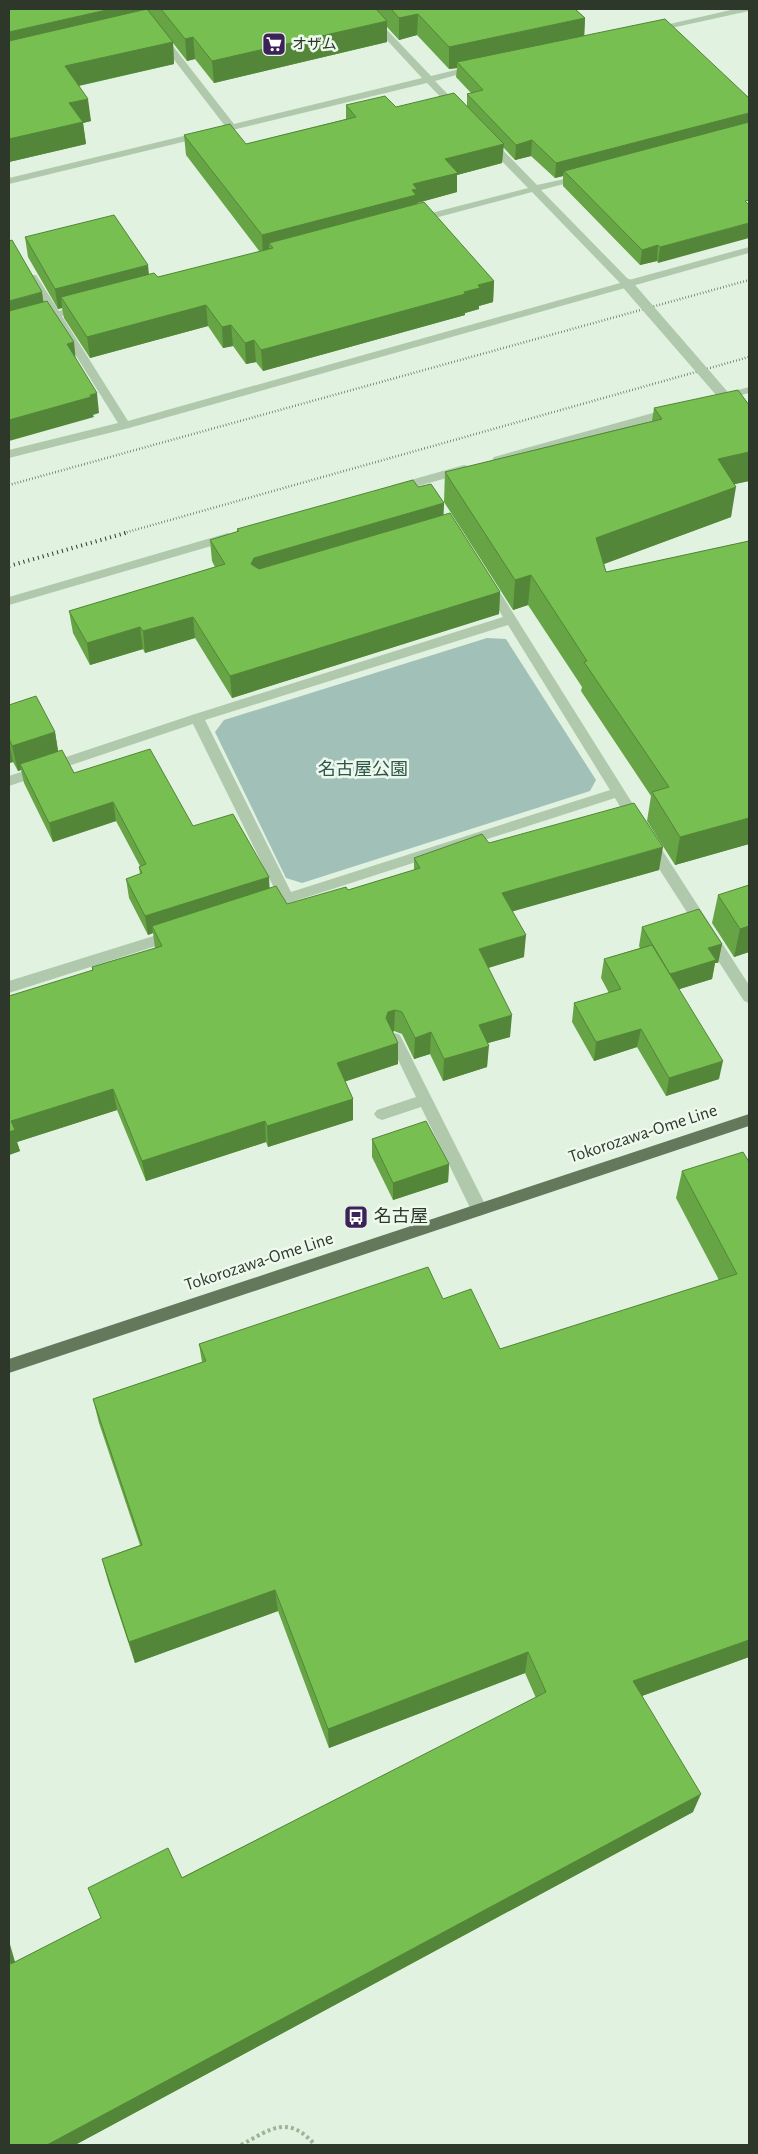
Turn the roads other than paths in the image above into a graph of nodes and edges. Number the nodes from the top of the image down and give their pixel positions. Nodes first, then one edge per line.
1 (139, 9) edge
2 (362, 9) edge
3 (747, 9) edge
4 (153, 26) junction
5 (140, 29) edge
6 (643, 32) edge
7 (482, 67) edge
8 (428, 79) junction
9 (468, 120) edge
10 (231, 127) junction
11 (481, 134) edge
12 (597, 172) edge
13 (9, 181) edge
14 (534, 189) junction
15 (407, 222) edge
16 (749, 250) edge
17 (27, 268) edge
18 (627, 284) junction
19 (92, 305) edge
20 (54, 315) junction
21 (9, 327) edge
22 (749, 390) edge
23 (725, 397) junction
24 (706, 402) edge
25 (687, 408) edge
26 (735, 410) edge
27 (125, 425) junction
28 (9, 454) edge
29 (385, 492) edge
30 (244, 532) edge
31 (480, 570) edge
32 (9, 601) edge
33 (512, 619) junction
34 (197, 718) junction
35 (9, 781) edge
36 (618, 792) junction
37 (287, 899) junction
38 (250, 910) edge
39 (186, 931) edge
40 (9, 987) edge
41 (749, 997) edge
42 (395, 1040) edge
43 (425, 1100) junction
44 (382, 1114) dead end
45 (749, 1120) edge
46 (479, 1210) junction
47 (9, 1366) edge

1 - 4 street
2 - 8 street
3 - 6 street
4 - 5 street
4 - 10 street
7 - 8 street
8 - 9 street
8 - 10 street
10 - 13 street
11 - 14 street
12 - 14 street
14 - 15 street
14 - 18 street
16 - 18 street
17 - 20 street
18 - 23 street, bridge
18 - 27 street
19 - 20 street
20 - 21 street
20 - 27 street
22 - 23 street
23 - 24 street
23 - 26 street
25 - 29 street
27 - 28 street
30 - 32 street
31 - 33 street
33 - 34 street
33 - 36 street
34 - 35 street
34 - 37 street
36 - 37 street
36 - 41 street
37 - 38 street
39 - 40 street
42 - 43 street
43 - 44 street
43 - 46 street
45 - 46 main road, Tokorozawa-Ome Line
46 - 47 main road, Tokorozawa-Ome Line

